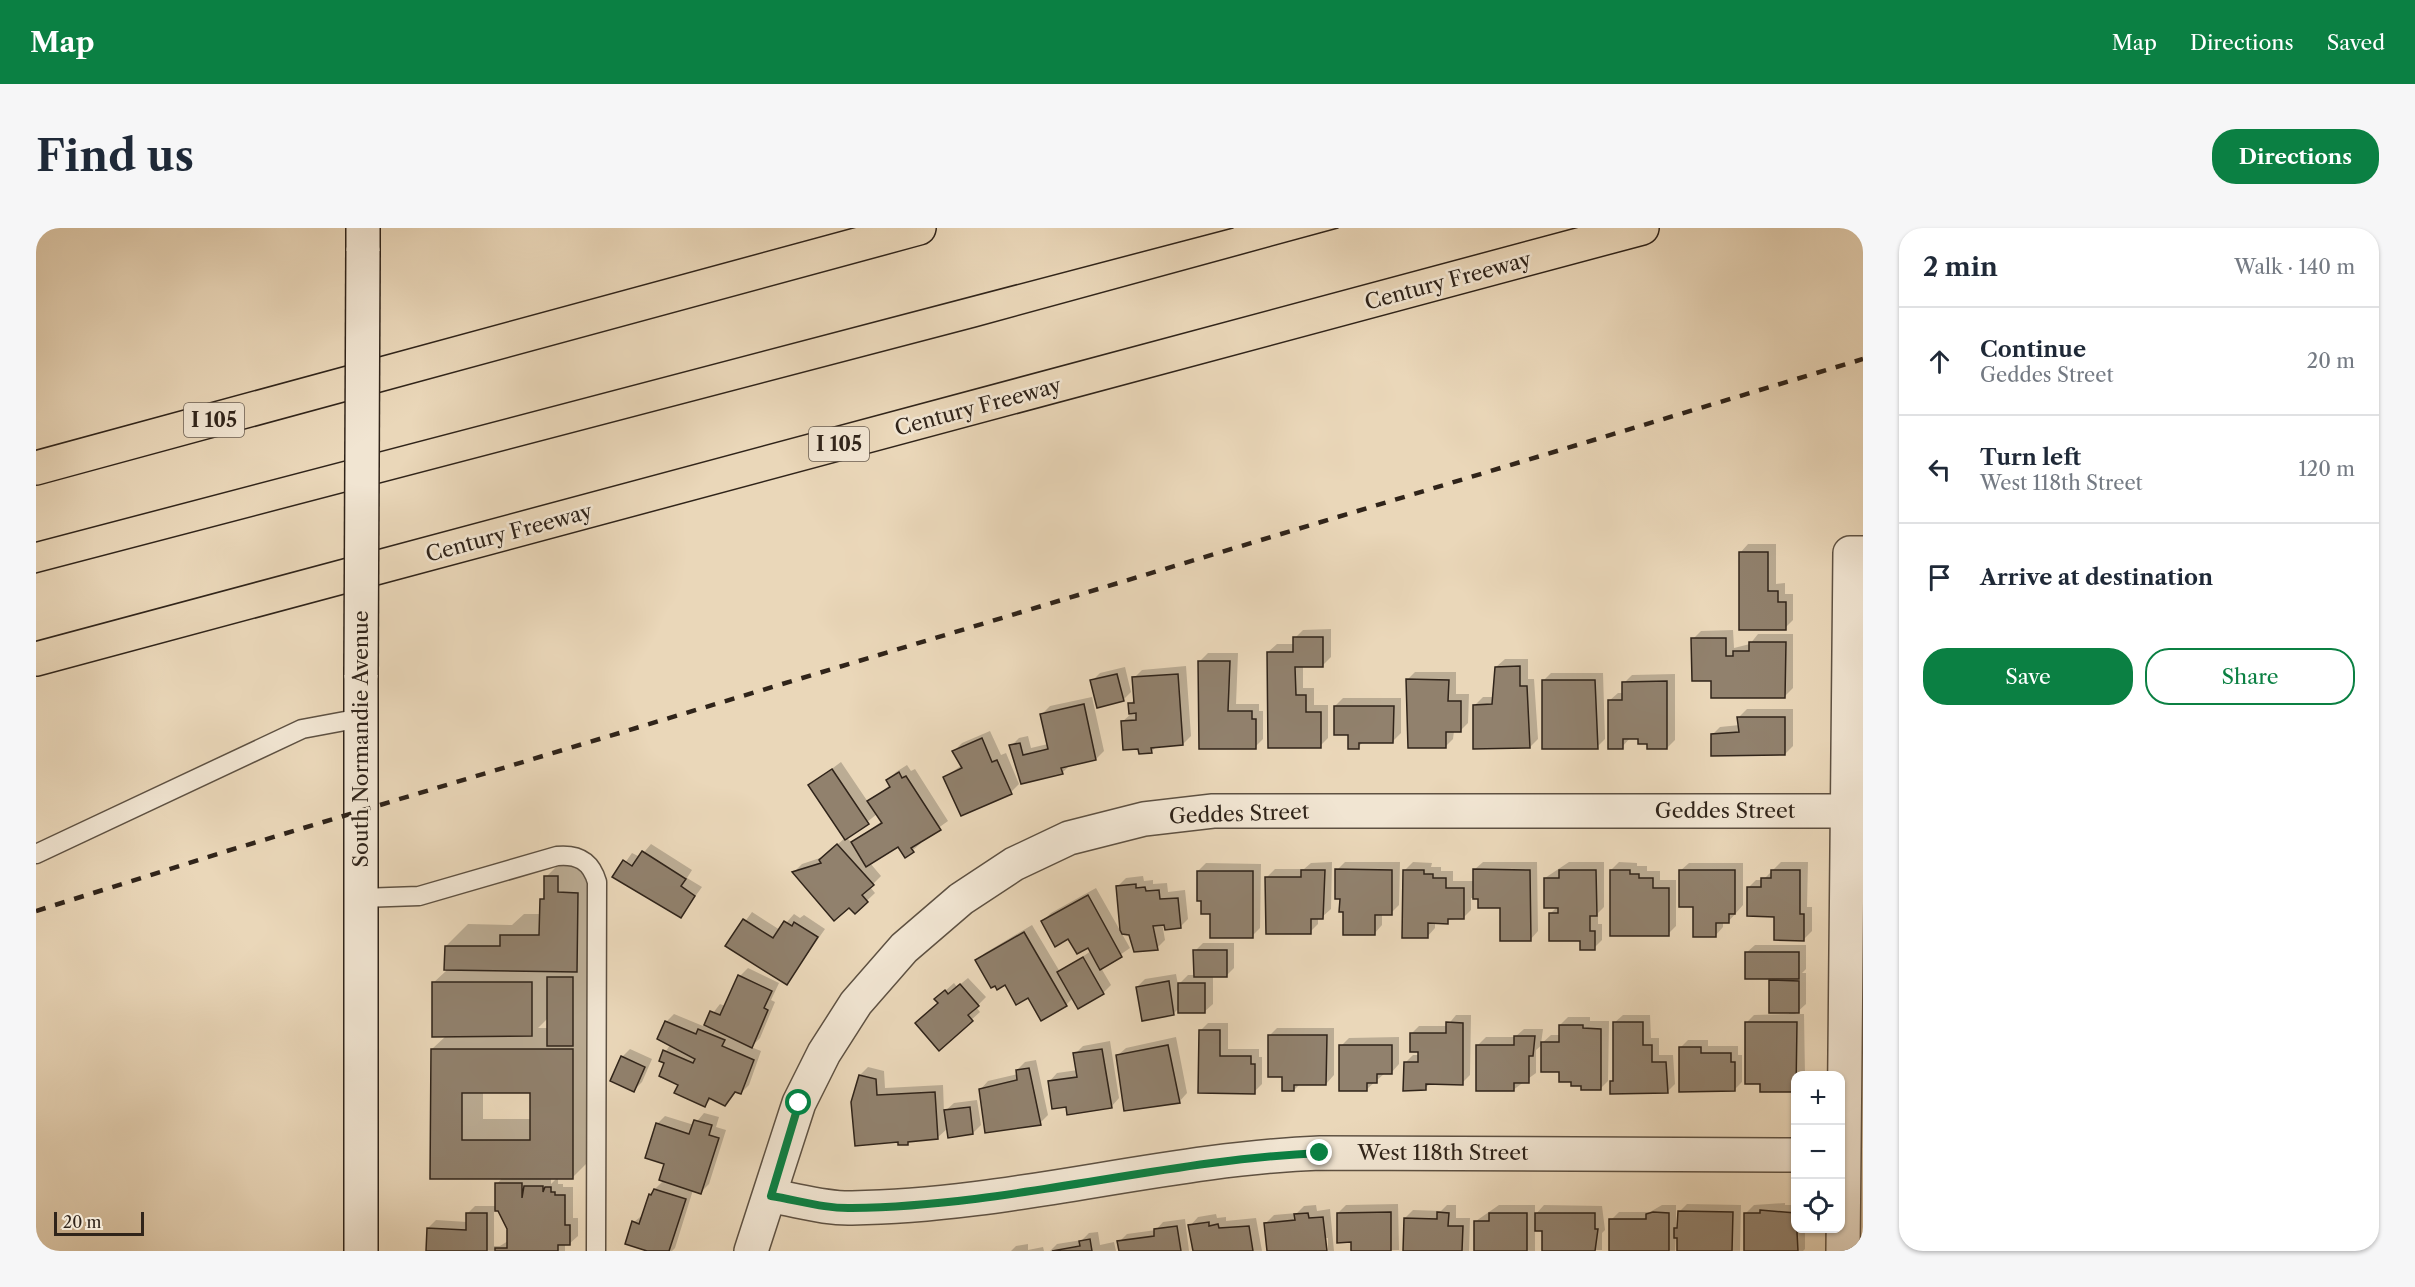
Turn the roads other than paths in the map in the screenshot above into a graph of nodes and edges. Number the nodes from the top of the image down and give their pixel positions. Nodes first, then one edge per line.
1 (919, 228) edge
2 (1642, 228) edge
3 (363, 239) edge
4 (36, 468) edge
5 (1856, 553) edge
6 (36, 659) edge
7 (361, 718) junction
8 (1847, 811) junction
9 (36, 854) edge
10 (361, 898) junction
11 (1842, 1125) edge
12 (1791, 1155) edge
13 (1842, 1179) edge
14 (771, 1196) junction
15 (361, 1251) edge
16 (596, 1251) edge
17 (751, 1251) edge
18 (1843, 1251) edge

1 - 4 highway, I 105
2 - 6 highway, Century Freeway / I 105
3 - 7 street, South Normandie Avenue, bridge
5 - 8 street
7 - 9 lane
7 - 10 street, South Normandie Avenue
8 - 11 street
8 - 14 street, Geddes Street
10 - 15 street, South Normandie Avenue
10 - 16 lane
12 - 14 street, West 118th Street
13 - 18 street
14 - 17 street, Geddes Street

